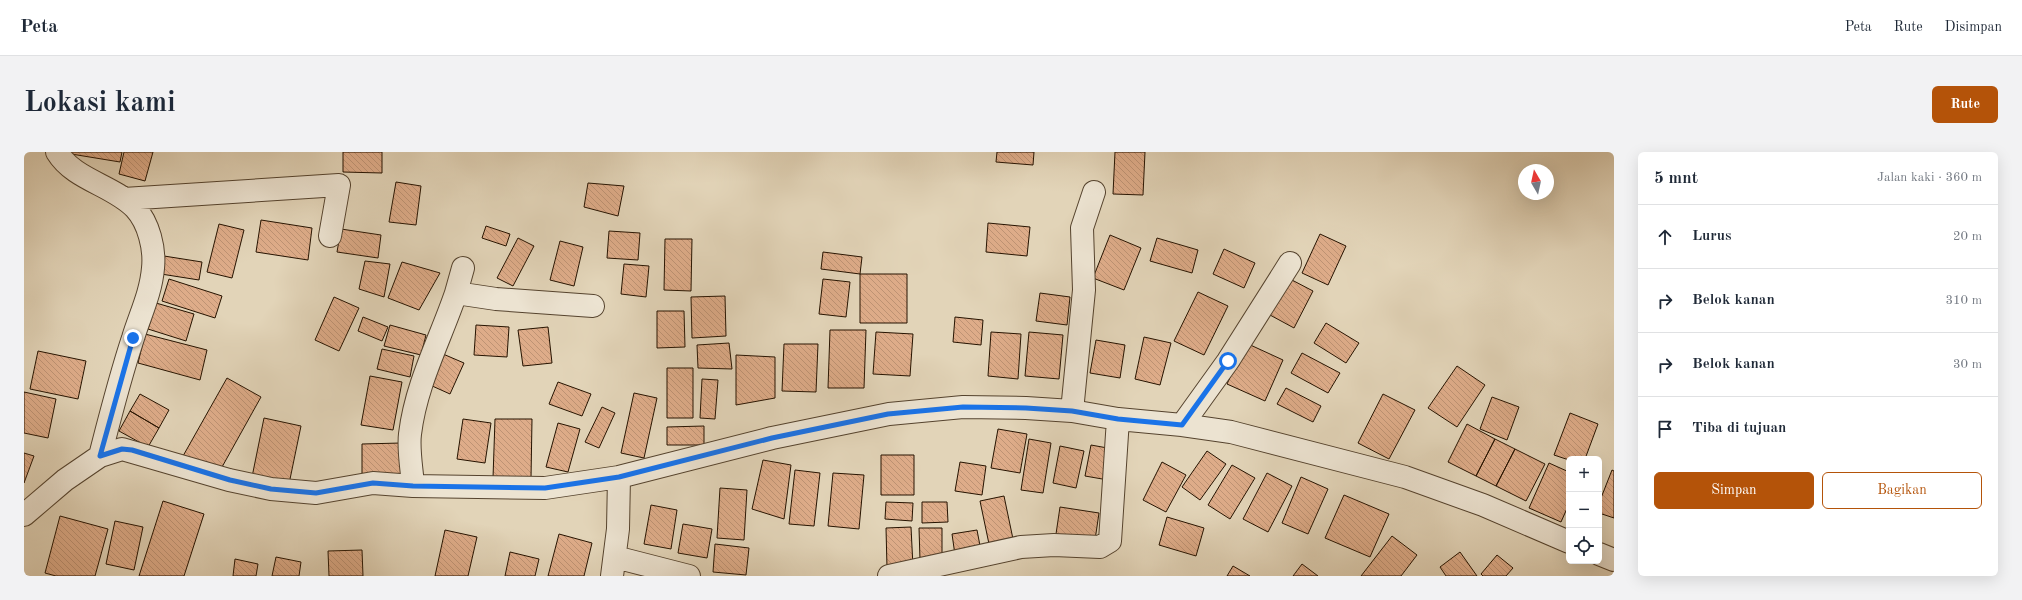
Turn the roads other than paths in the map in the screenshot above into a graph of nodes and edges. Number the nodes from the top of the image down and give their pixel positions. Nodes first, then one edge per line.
1 (57, 152) edge
2 (1094, 192) dead end
3 (124, 199) junction
4 (330, 236) dead end
5 (1290, 263) dead end
6 (463, 268) dead end
7 (456, 292) junction
8 (593, 306) dead end
9 (1072, 411) junction
10 (1118, 419) junction
11 (1182, 425) junction
12 (100, 456) junction
13 (619, 477) junction
14 (413, 486) junction
15 (24, 515) edge
16 (1566, 541) edge
17 (1602, 555) edge
18 (1614, 560) edge
19 (614, 566) edge
20 (689, 576) edge
21 (889, 576) edge

1 - 3 street
2 - 9 street
3 - 4 street
3 - 12 street
5 - 11 street
6 - 7 street
7 - 8 street
7 - 14 street
9 - 10 street
9 - 13 street
10 - 11 street
10 - 21 street
11 - 16 street
12 - 14 street
12 - 15 street
13 - 14 street
13 - 19 street
17 - 18 street
19 - 20 street

